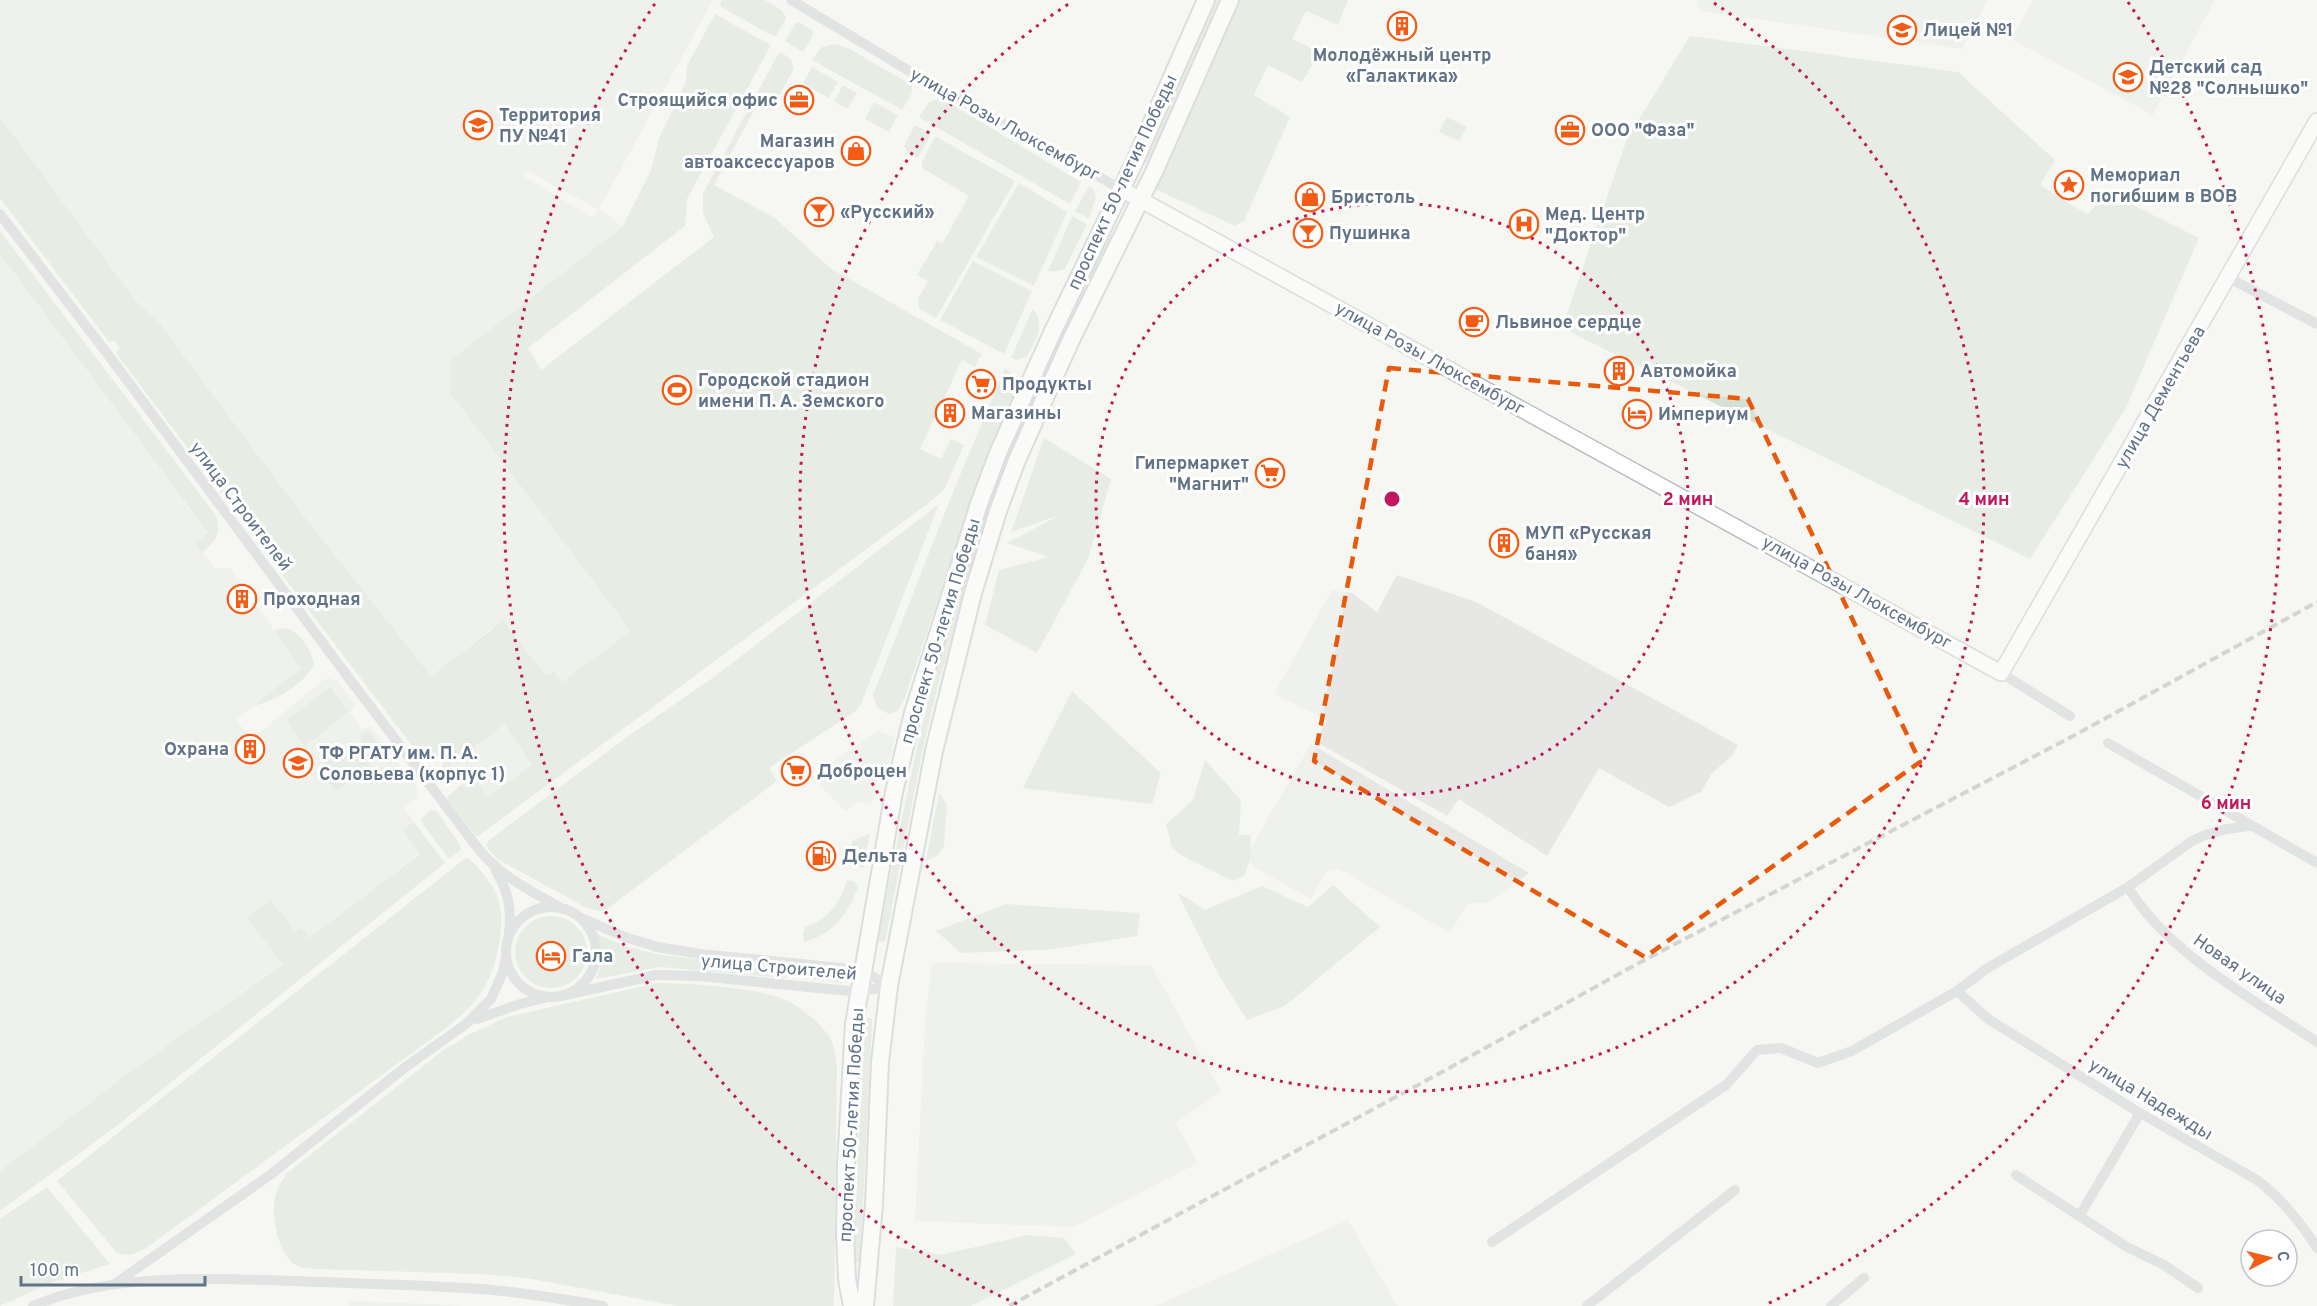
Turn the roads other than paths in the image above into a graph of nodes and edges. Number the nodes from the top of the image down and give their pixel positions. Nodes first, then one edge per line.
1 (791, 0) edge
2 (1206, 0) edge
3 (1230, 0) edge
4 (2317, 121) edge
5 (1121, 189) junction
6 (1141, 200) junction
7 (0, 214) edge
8 (2229, 278) junction
9 (2317, 324) edge
10 (2001, 673) junction
11 (2070, 716) dead end
12 (2108, 743) dead end
13 (2249, 826) junction
14 (2317, 863) edge
15 (492, 866) junction
16 (2128, 887) junction
17 (563, 909) junction
18 (579, 917) junction
19 (508, 939) junction
20 (506, 957) junction
21 (862, 970) junction
22 (889, 986) junction
23 (1956, 991) junction
24 (859, 992) junction
25 (556, 997) junction
26 (466, 1024) junction
27 (2317, 1042) edge
28 (2140, 1113) junction
29 (2016, 1175) dead end
30 (1735, 1190) dead end
31 (2080, 1215) junction
32 (1492, 1242) dead end
33 (2317, 1248) edge
34 (1864, 1278) dead end
35 (116, 1283) junction
36 (2198, 1288) dead end
37 (33, 1306) edge
38 (603, 1306) edge
39 (852, 1306) edge
40 (865, 1306) edge
41 (1587, 1306) edge
42 (1831, 1306) edge

1 - 5 street, улица Розы Люксембург
2 - 5 main road, проспект 50-летия Победы
3 - 6 main road, проспект 50-летия Победы
4 - 8 street, улица Дементьева
5 - 6 street, улица Розы Люксембург
5 - 21 main road, проспект 50-летия Победы
6 - 10 street, улица Розы Люксембург
6 - 22 main road, проспект 50-летия Победы
7 - 15 street, улица Строителей
8 - 9 street
8 - 10 street, улица Дементьева
10 - 11 street, улица Розы Люксембург
12 - 13 street
13 - 14 street
13 - 16 street
15 - 17 street, улица Строителей
15 - 19 street
16 - 23 street
16 - 27 street, Новая улица
17 - 18 street
17 - 19 street
18 - 21 street, улица Строителей
18 - 25 street
19 - 20 street
20 - 25 street
20 - 26 street
21 - 22 street, улица Строителей
21 - 24 main road, проспект 50-летия Победы
22 - 24 street, улица Строителей
22 - 40 main road, проспект 50-летия Победы
23 - 28 street, улица Надежды
23 - 32 street
24 - 25 street, улица Строителей
24 - 39 main road, проспект 50-летия Победы
25 - 26 street, улица Строителей
26 - 35 street
28 - 31 street
28 - 33 street, улица Надежды
29 - 31 street
30 - 41 street
31 - 36 street
34 - 42 street
35 - 37 street
35 - 38 street

